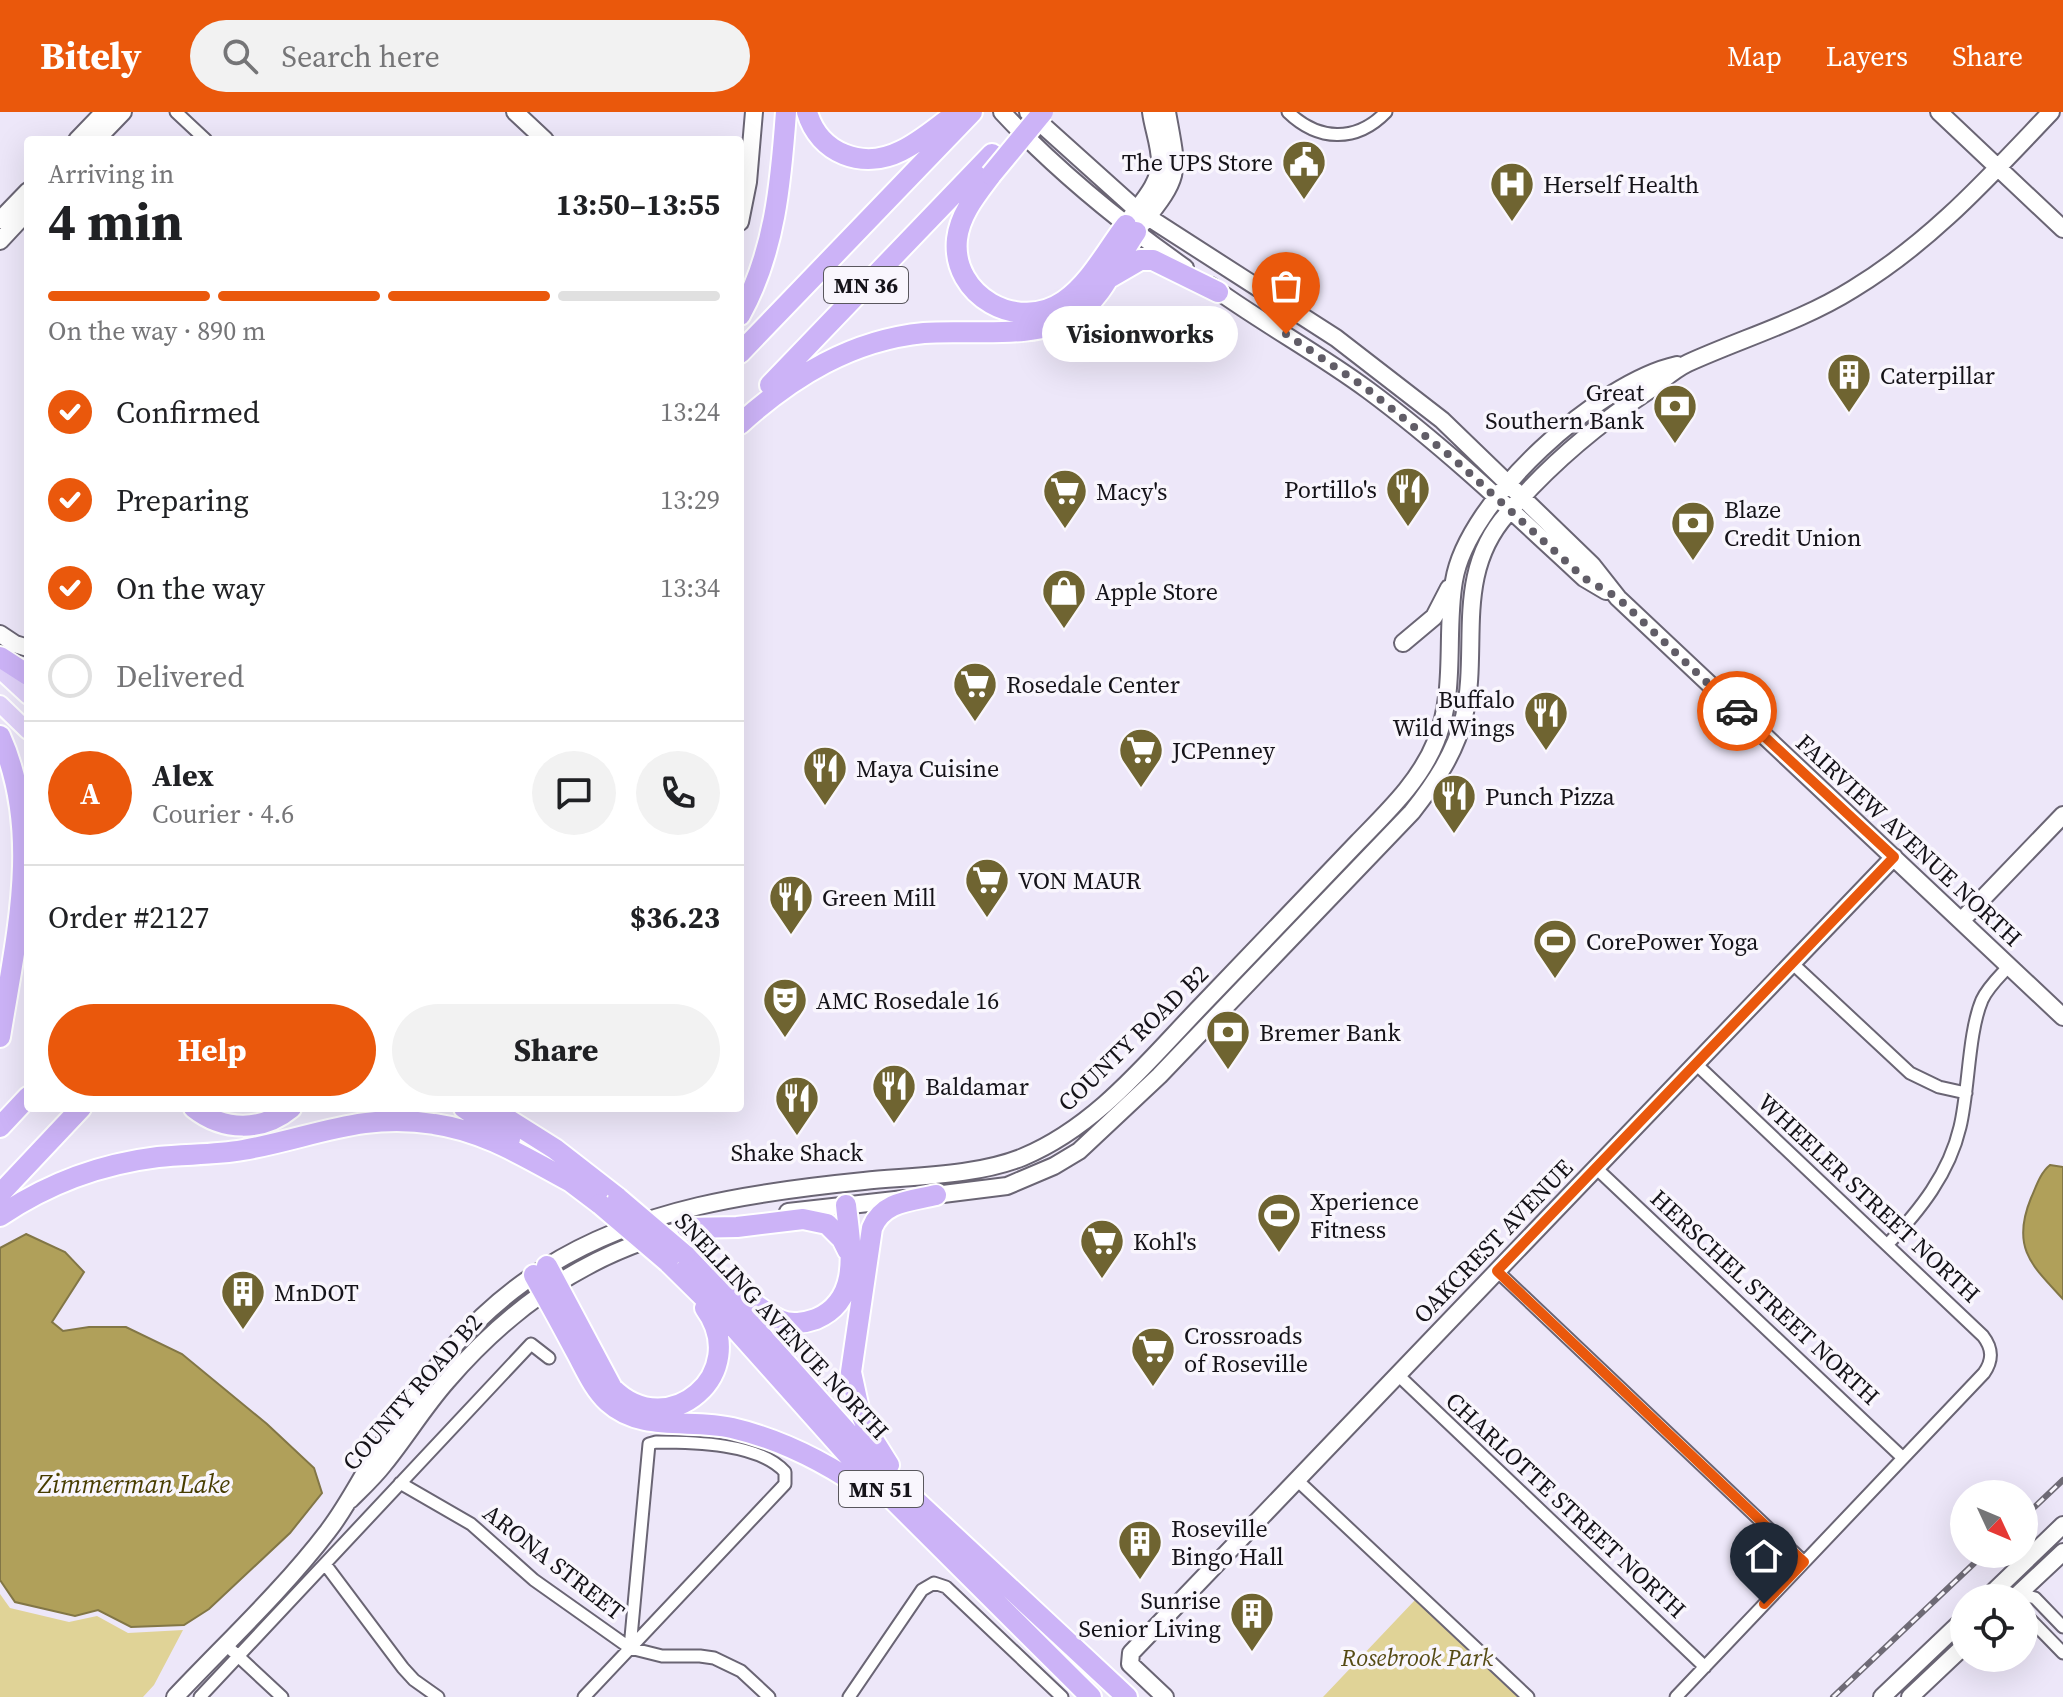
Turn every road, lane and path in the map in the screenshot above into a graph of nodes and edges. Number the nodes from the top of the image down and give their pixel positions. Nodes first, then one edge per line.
1 (104, 112) edge
2 (123, 112) edge
3 (176, 112) edge
4 (515, 112) edge
5 (754, 112) edge
6 (786, 112) edge
7 (807, 112) edge
8 (972, 112) edge
9 (1002, 112) edge
10 (1030, 112) edge
11 (1043, 112) edge
12 (1151, 112) edge
13 (1167, 112) edge
14 (1288, 112) edge
15 (1386, 112) edge
16 (1939, 112) edge
17 (2051, 112) edge
18 (954, 120) edge
19 (81, 136) edge
20 (100, 136) edge
21 (202, 136) edge
22 (541, 136) edge
23 (992, 164) junction
24 (1998, 167) junction
25 (24, 197) edge
26 (744, 202) edge
27 (24, 214) edge
28 (1137, 221) junction
29 (2, 229) edge
30 (2063, 229) edge
31 (1109, 278) junction
32 (1218, 292) junction
33 (744, 306) edge
34 (744, 349) edge
35 (1684, 365) junction
36 (744, 413) edge
37 (744, 421) edge
38 (1508, 484) junction
39 (1496, 497) junction
40 (1516, 504) junction
41 (1454, 580) junction
42 (0, 634) edge
43 (1403, 643) dead end
44 (24, 647) edge
45 (0, 657) edge
46 (0, 670) edge
47 (24, 672) edge
48 (24, 692) edge
49 (0, 704) edge
50 (24, 727) edge
51 (0, 736) edge
52 (2063, 815) edge
53 (24, 840) edge
54 (1894, 857) junction
55 (24, 859) edge
56 (1961, 921) junction
57 (1792, 963) junction
58 (2009, 966) junction
59 (2063, 1017) edge
60 (0, 1037) edge
61 (1146, 1063) junction
62 (1696, 1064) junction
63 (1159, 1076) junction
64 (1966, 1093) junction
65 (24, 1101) edge
66 (77, 1112) edge
67 (200, 1112) edge
68 (286, 1112) edge
69 (470, 1112) edge
70 (496, 1112) edge
71 (521, 1112) edge
72 (0, 1127) edge
73 (555, 1149) junction
74 (1596, 1168) junction
75 (850, 1182) junction
76 (573, 1183) junction
77 (0, 1194) edge
78 (936, 1195) junction
79 (609, 1201) junction
80 (853, 1204) junction
81 (0, 1216) edge
82 (687, 1228) junction
83 (1887, 1245) junction
84 (852, 1260) junction
85 (681, 1262) junction
86 (1497, 1271) junction
87 (545, 1279) junction
88 (864, 1297) junction
89 (549, 1358) dead end
90 (1398, 1375) junction
91 (1903, 1458) junction
92 (1297, 1480) junction
93 (400, 1483) junction
94 (906, 1493) junction
95 (2063, 1525) edge
96 (2063, 1552) edge
97 (945, 1555) junction
98 (1804, 1562) junction
99 (325, 1564) junction
100 (2006, 1580) junction
101 (2002, 1584) edge
102 (2009, 1584) edge
103 (2030, 1584) edge
104 (2038, 1601) edge
105 (2038, 1627) edge
106 (2063, 1627) edge
107 (1950, 1632) edge
108 (225, 1644) junction
109 (630, 1648) junction
110 (2063, 1653) edge
111 (238, 1656) junction
112 (1950, 1659) edge
113 (1705, 1667) junction
114 (175, 1697) edge
115 (200, 1697) edge
116 (282, 1697) edge
117 (438, 1697) edge
118 (584, 1697) edge
119 (769, 1697) edge
120 (849, 1697) edge
121 (1062, 1697) edge
122 (1091, 1697) edge
123 (1127, 1697) edge
124 (1165, 1697) edge
125 (1528, 1697) edge
126 (1676, 1697) edge
127 (1882, 1697) edge
128 (1910, 1697) edge

1 - 19 street
2 - 20 street
3 - 21 street
4 - 22 street
5 - 26 street
6 - 33 highway
7 - 18 highway
8 - 18 highway, MN 36
9 - 28 street, FAIRVIEW AVENUE NORTH
10 - 23 highway, MN 36
10 - 28 street, FAIRVIEW AVENUE NORTH
11 - 23 highway, bridge
12 - 28 street
13 - 28 street
14 - 15 street
16 - 24 street
17 - 24 street, COUNTY ROAD B2
18 - 34 highway, MN 36
23 - 28 highway
23 - 36 highway, MN 36
24 - 30 street
24 - 35 street, COUNTY ROAD B2
25 - 29 street
27 - 29 street
28 - 31 highway
28 - 32 street, FAIRVIEW AVENUE NORTH
28 - 38 street, FAIRVIEW AVENUE NORTH
31 - 32 highway
31 - 37 highway
32 - 39 street, FAIRVIEW AVENUE NORTH
35 - 38 street, COUNTY ROAD B2
35 - 40 street, COUNTY ROAD B2
38 - 39 street, COUNTY ROAD B2
38 - 40 street, FAIRVIEW AVENUE NORTH
39 - 40 street, FAIRVIEW AVENUE NORTH
39 - 41 street, COUNTY ROAD B2
40 - 54 street, FAIRVIEW AVENUE NORTH
40 - 63 street, COUNTY ROAD B2
41 - 43 street
41 - 61 street, COUNTY ROAD B2
42 - 44 street
45 - 47 highway
46 - 48 main road
49 - 50 main road
51 - 53 highway
52 - 56 street
54 - 56 street, FAIRVIEW AVENUE NORTH
54 - 57 street, OAKCREST AVENUE
55 - 60 highway
56 - 58 street, FAIRVIEW AVENUE NORTH
57 - 62 street, OAKCREST AVENUE
57 - 64 street
58 - 59 street, FAIRVIEW AVENUE NORTH
58 - 64 street
61 - 63 street
61 - 75 street, COUNTY ROAD B2
62 - 74 street, OAKCREST AVENUE
62 - 83 street, WHEELER STREET NORTH
63 - 78 street, COUNTY ROAD B2
64 - 83 street
65 - 72 highway
66 - 77 highway
67 - 68 highway
69 - 76 highway, SNELLING AVENUE NORTH / MN 51
70 - 73 highway, SNELLING AVENUE NORTH / MN 51
71 - 73 highway
73 - 79 highway, SNELLING AVENUE NORTH / MN 51
74 - 86 street, OAKCREST AVENUE
74 - 91 street, HERSCHEL STREET NORTH
75 - 80 street
75 - 87 street, COUNTY ROAD B2
76 - 79 highway, SNELLING AVENUE NORTH / MN 51
76 - 81 highway
78 - 80 street, COUNTY ROAD B2
78 - 88 highway
79 - 85 highway, SNELLING AVENUE NORTH / MN 51, bridge
80 - 82 street, COUNTY ROAD B2
80 - 84 highway
80 - 88 highway
82 - 84 highway
82 - 87 street, COUNTY ROAD B2
83 - 91 street, WHEELER STREET NORTH
84 - 85 highway
85 - 87 highway
85 - 94 highway, SNELLING AVENUE NORTH / MN 51
85 - 97 highway, SNELLING AVENUE NORTH / MN 51
86 - 90 street, OAKCREST AVENUE
86 - 98 street
87 - 97 highway
87 - 108 street, COUNTY ROAD B2
88 - 94 highway
89 - 93 street
90 - 92 street, OAKCREST AVENUE
90 - 113 street, CHARLOTTE STREET NORTH
91 - 98 street
92 - 124 street, OAKCREST AVENUE
92 - 125 street
93 - 99 street
93 - 109 street, ARONA STREET
94 - 123 highway, SNELLING AVENUE NORTH / MN 51
95 - 100 street
96 - 103 street
97 - 122 highway, SNELLING AVENUE NORTH / MN 51
98 - 113 street
99 - 111 street
99 - 117 street
100 - 101 street
100 - 102 street
104 - 106 street
105 - 110 street
107 - 127 street
108 - 111 street
108 - 114 street, COUNTY ROAD B2
109 - 109 street
109 - 118 street
109 - 119 street, ARONA STREET
111 - 115 street
111 - 116 street
112 - 128 street
113 - 126 street
120 - 121 street

